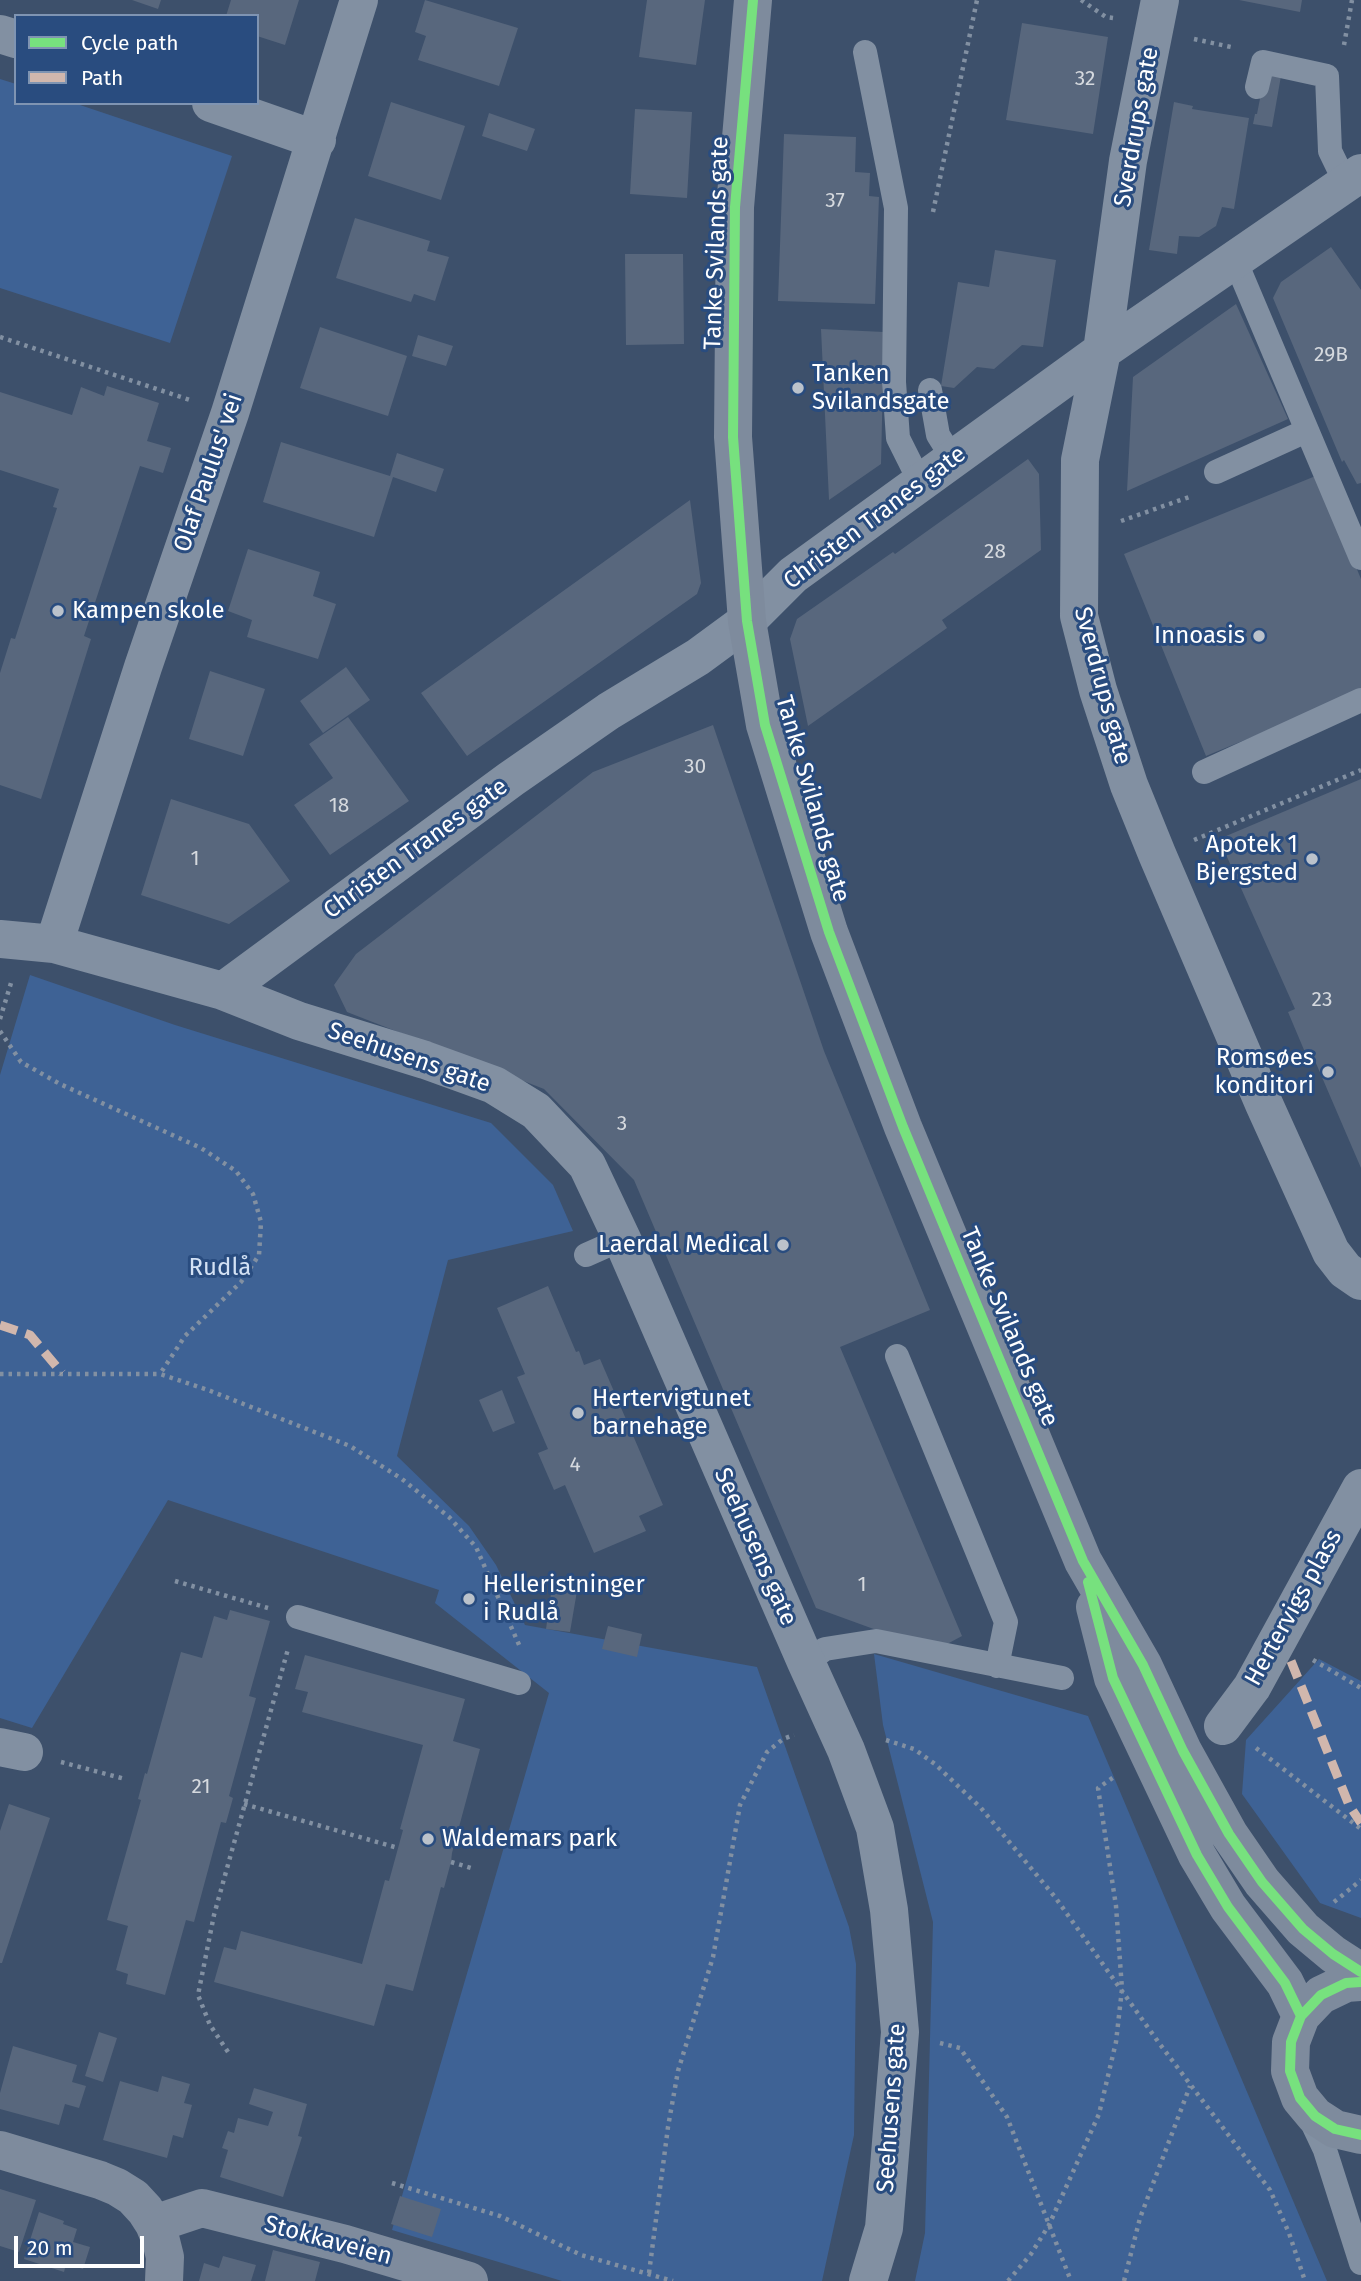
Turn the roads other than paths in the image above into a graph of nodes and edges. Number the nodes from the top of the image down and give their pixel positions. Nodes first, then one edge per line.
1 (359, 0) edge
2 (753, 0) edge
3 (1160, 0) edge
4 (865, 52) dead end
5 (1257, 87) dead end
6 (217, 105) edge
7 (317, 140) junction
8 (1354, 178) edge
9 (1235, 260) junction
10 (1102, 351) junction
11 (930, 390) dead end
12 (1306, 431) junction
13 (953, 459) junction
14 (1216, 472) road end
15 (920, 482) junction
16 (1361, 558) edge
17 (747, 621) junction
18 (1361, 700) edge
19 (1204, 772) dead end
20 (0, 939) edge
21 (54, 944) junction
22 (223, 991) junction
23 (622, 1239) junction
24 (586, 1255) dead end
25 (1361, 1281) edge
26 (897, 1356) dead end
27 (1361, 1488) edge
28 (1083, 1561) junction
29 (298, 1617) road end
30 (806, 1662) junction
31 (997, 1666) junction
32 (1062, 1678) dead end
33 (519, 1683) dead end
34 (1223, 1726) road end
35 (1361, 1972) edge
36 (1361, 1982) edge
37 (1301, 2016) junction
38 (1300, 2098) junction
39 (1360, 2137) edge
40 (0, 2150) edge
41 (154, 2224) junction
42 (1361, 2263) edge
43 (164, 2281) edge
44 (469, 2281) edge
45 (868, 2281) edge

1 - 7 street, Olaf Paulus' vei
2 - 17 main road, Tanke Svilands gate
3 - 10 street, Sverdrups gate
4 - 15 lane
5 - 8 lane
6 - 7 street
7 - 21 street, Olaf Paulus' vei
8 - 9 street, Christen Tranes gate
9 - 10 street, Christen Tranes gate
9 - 12 lane
10 - 13 street, Christen Tranes gate
10 - 25 street, Sverdrups gate
11 - 13 lane
12 - 14 lane
12 - 16 lane
13 - 15 street, Christen Tranes gate
15 - 17 street, Christen Tranes gate
17 - 22 street, Christen Tranes gate
17 - 28 main road, Tanke Svilands gate
18 - 19 lane
20 - 21 street, Seehusens gate
21 - 22 street, Seehusens gate
22 - 23 street, Seehusens gate
23 - 24 lane
23 - 30 street, Seehusens gate
26 - 31 lane
27 - 34 street, Hertervigs plass
28 - 35 main road, Tanke Svilands gate
28 - 37 main road, Tanke Svilands gate
29 - 33 lane
30 - 31 lane
30 - 45 street, Seehusens gate
31 - 32 lane
36 - 37 main road
37 - 38 main road
38 - 39 main road
38 - 42 lane
40 - 41 main road
41 - 43 main road
41 - 44 main road, Stokkaveien

